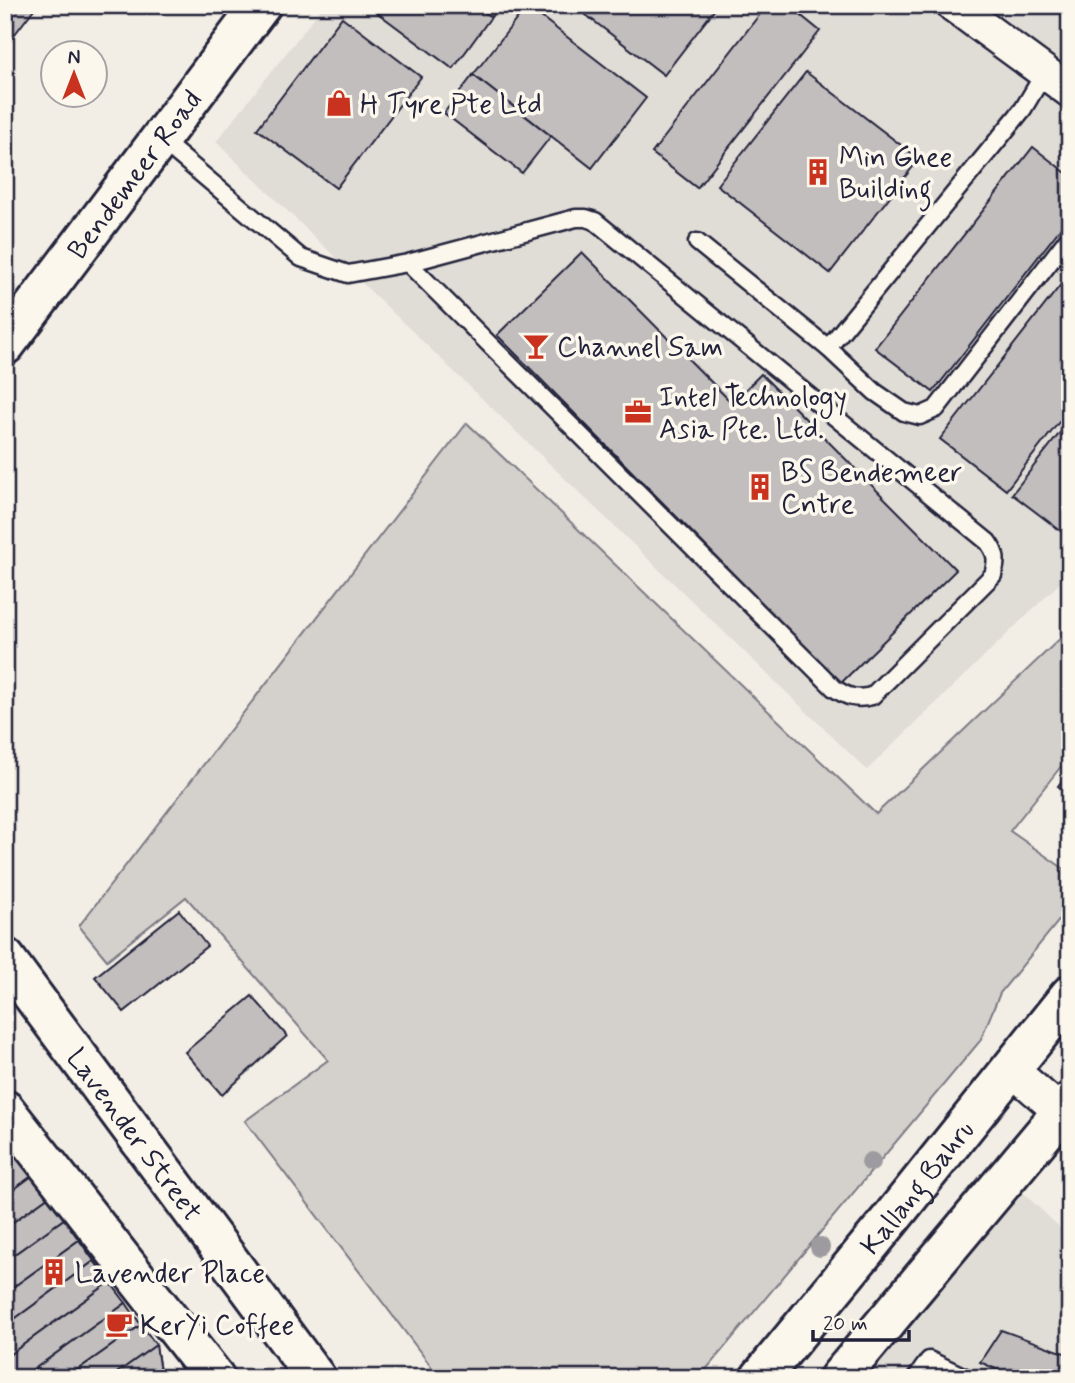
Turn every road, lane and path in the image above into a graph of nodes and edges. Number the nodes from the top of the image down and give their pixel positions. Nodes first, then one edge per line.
1 (261, 5) edge
2 (953, 5) edge
3 (1057, 82) edge
4 (160, 139) junction
5 (1070, 236) edge
6 (697, 242) dead end
7 (408, 262) junction
8 (5, 345) edge
9 (828, 348) junction
10 (5, 958) edge
11 (1070, 995) edge
12 (1011, 1069) junction
13 (5, 1110) edge
14 (1067, 1111) edge
15 (215, 1378) edge
16 (316, 1378) edge
17 (760, 1378) edge
18 (839, 1378) edge
19 (916, 1378) edge
20 (967, 1378) edge

1 - 4 main road, Bendemeer Road
2 - 3 street
3 - 9 lane
4 - 7 lane
4 - 8 main road, Bendemeer Road
5 - 9 lane
6 - 9 lane
7 - 7 lane
10 - 16 main road, Lavender Street
11 - 12 main road, Kallang Bahru
12 - 14 street
12 - 17 main road, Kallang Bahru
13 - 15 main road
14 - 18 main road
19 - 20 lane

